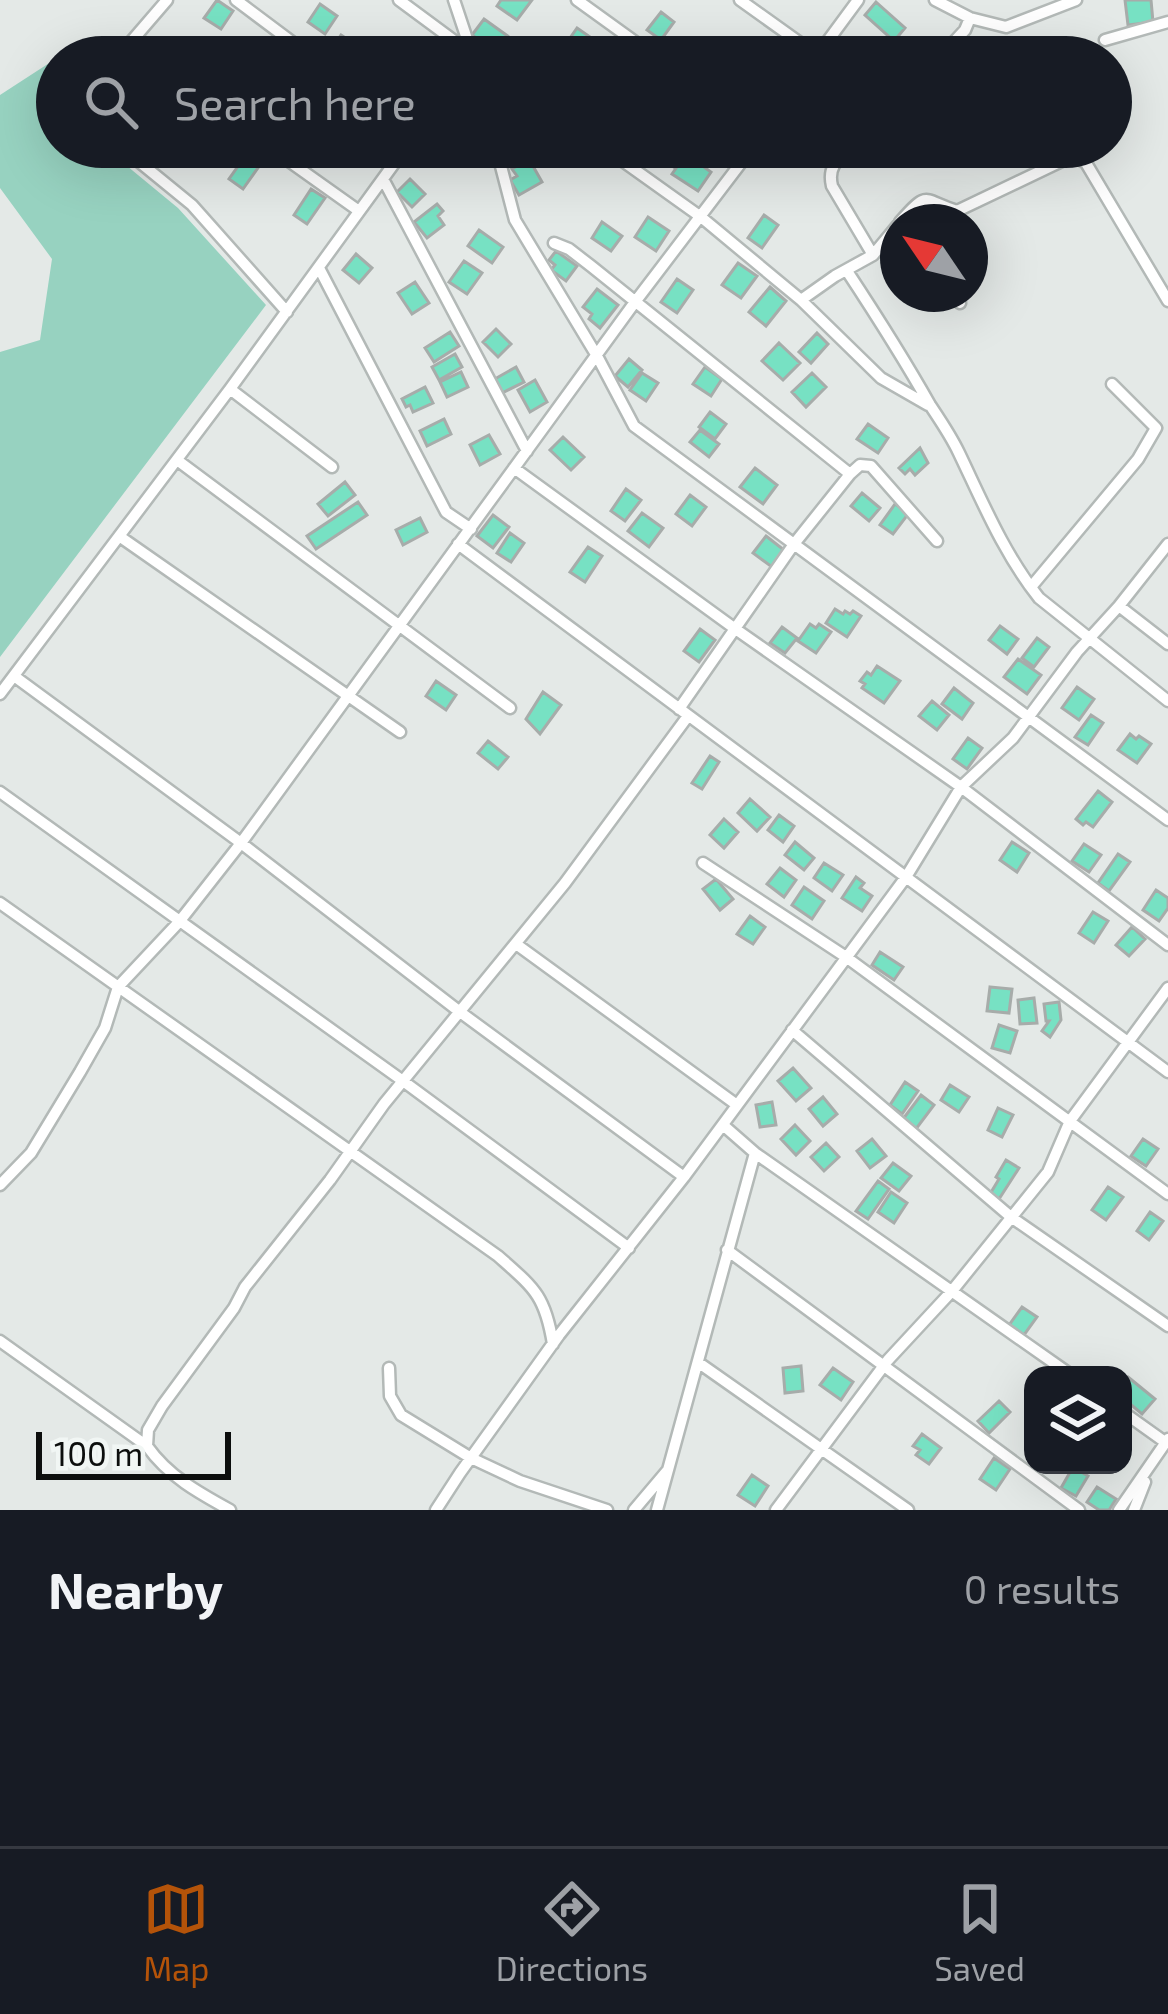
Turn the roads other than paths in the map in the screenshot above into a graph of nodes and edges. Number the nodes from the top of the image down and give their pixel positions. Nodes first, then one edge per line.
1 (167, 0) edge
2 (236, 0) edge
3 (399, 0) edge
4 (454, 0) edge
5 (578, 0) edge
6 (740, 0) edge
7 (858, 0) edge
8 (935, 0) edge
9 (1076, 0) edge
10 (970, 18) junction
11 (1168, 22) edge
12 (136, 36) edge
13 (284, 36) edge
14 (447, 36) edge
15 (466, 36) edge
16 (627, 36) edge
17 (789, 36) edge
18 (831, 36) edge
19 (959, 36) edge
20 (1119, 36) edge
21 (147, 168) edge
22 (298, 168) edge
23 (390, 168) edge
24 (501, 168) edge
25 (632, 168) edge
26 (737, 168) edge
27 (831, 168) edge
28 (1047, 168) edge
29 (1089, 168) edge
30 (382, 179) junction
31 (972, 204) edge
32 (359, 212) junction
33 (701, 217) junction
34 (554, 243) dead end
35 (880, 246) edge
36 (873, 254) junction
37 (319, 268) junction
38 (847, 271) junction
39 (801, 300) junction
40 (1168, 301) edge
41 (635, 302) junction
42 (287, 312) junction
43 (597, 356) junction
44 (1112, 384) dead end
45 (230, 389) junction
46 (932, 408) junction
47 (527, 451) junction
48 (177, 460) junction
49 (332, 467) dead end
50 (514, 468) junction
51 (850, 474) junction
52 (471, 529) junction
53 (119, 536) junction
54 (938, 542) dead end
55 (458, 544) junction
56 (794, 544) junction
57 (1168, 544) edge
58 (1030, 586) junction
59 (1119, 606) junction
60 (398, 626) junction
61 (734, 628) junction
62 (1090, 639) junction
63 (1168, 644) edge
64 (14, 676) junction
65 (0, 694) edge
66 (347, 696) junction
67 (1168, 700) edge
68 (510, 708) dead end
69 (684, 712) junction
70 (1028, 718) junction
71 (400, 732) dead end
72 (961, 787) junction
73 (0, 792) edge
74 (1168, 820) edge
75 (241, 843) junction
76 (703, 863) dead end
77 (906, 877) junction
78 (0, 903) edge
79 (179, 922) junction
80 (515, 944) junction
81 (1168, 945) edge
82 (846, 957) junction
83 (118, 987) junction
84 (1168, 988) edge
85 (460, 1012) junction
86 (793, 1030) junction
87 (1128, 1040) junction
88 (1168, 1072) edge
89 (404, 1081) junction
90 (737, 1105) junction
91 (1070, 1121) junction
92 (723, 1125) junction
93 (350, 1152) junction
94 (755, 1153) junction
95 (684, 1178) junction
96 (0, 1185) edge
97 (1168, 1194) edge
98 (1011, 1217) junction
99 (628, 1248) junction
100 (728, 1250) junction
101 (952, 1291) junction
102 (1168, 1325) edge
103 (0, 1341) edge
104 (553, 1344) junction
105 (699, 1363) junction
106 (884, 1366) junction
107 (1058, 1366) edge
108 (389, 1368) dead end
109 (1132, 1418) edge
110 (1167, 1440) edge
111 (146, 1447) junction
112 (820, 1448) junction
113 (471, 1458) junction
114 (1153, 1462) junction
115 (670, 1468) junction
116 (230, 1510) edge
117 (436, 1510) edge
118 (607, 1510) edge
119 (634, 1510) edge
120 (658, 1510) edge
121 (776, 1510) edge
122 (908, 1510) edge
123 (1079, 1510) edge
124 (1119, 1510) edge
125 (1134, 1510) edge

1 - 12 street
2 - 13 street
3 - 14 street
4 - 15 street
5 - 16 street
6 - 17 street
7 - 18 street
8 - 10 street
9 - 10 street
10 - 19 street
11 - 20 street
21 - 42 street
22 - 32 street
23 - 30 street
24 - 43 street
25 - 33 street
26 - 33 street
27 - 36 street
28 - 31 street
29 - 40 street
30 - 32 street
30 - 47 street
32 - 37 street
33 - 39 street
33 - 41 street
34 - 41 street
35 - 36 street
36 - 38 street
37 - 42 street
37 - 52 street
38 - 39 street
38 - 46 street
39 - 46 street
41 - 43 street
41 - 51 street
42 - 45 street
43 - 47 street
43 - 56 street
44 - 58 street
45 - 48 street
45 - 49 street
46 - 58 street
47 - 50 street
48 - 53 street
48 - 60 street
50 - 52 street
50 - 61 street
51 - 54 street
51 - 56 street
52 - 55 street
53 - 64 street
53 - 66 street
55 - 60 street
55 - 69 street
56 - 61 street
56 - 70 street
57 - 59 street
58 - 62 street
59 - 62 street
59 - 63 street
60 - 66 street
60 - 68 street
61 - 69 street
61 - 72 street
62 - 67 street
62 - 70 street
64 - 65 street
64 - 75 street
66 - 71 street
66 - 75 street
69 - 77 street
69 - 80 street
70 - 72 street
70 - 74 street
72 - 77 street
72 - 81 street
73 - 79 street
75 - 79 street
75 - 85 street
76 - 82 street
77 - 82 street
77 - 87 street
78 - 83 street
79 - 83 street
79 - 89 street
80 - 85 street
80 - 90 street
82 - 86 street
82 - 91 street
83 - 93 street
83 - 96 street
84 - 87 street
85 - 89 street
85 - 95 street
86 - 90 street
86 - 98 street
87 - 88 street
87 - 91 street
89 - 93 street
89 - 99 street
90 - 92 street
91 - 97 street
91 - 98 street
92 - 94 street
92 - 95 street
93 - 104 street
93 - 111 street
94 - 100 street
94 - 101 street
95 - 99 street
98 - 101 street
98 - 102 street
99 - 104 street
100 - 105 street
100 - 106 street
101 - 106 street
101 - 107 street
103 - 111 street
104 - 113 street
105 - 112 street
105 - 115 street
106 - 112 street
106 - 123 street
108 - 113 street
109 - 110 street
110 - 114 street
111 - 116 street
112 - 121 street
112 - 122 street
113 - 117 street
113 - 118 street
114 - 124 street
114 - 125 street
115 - 119 street
115 - 120 street

